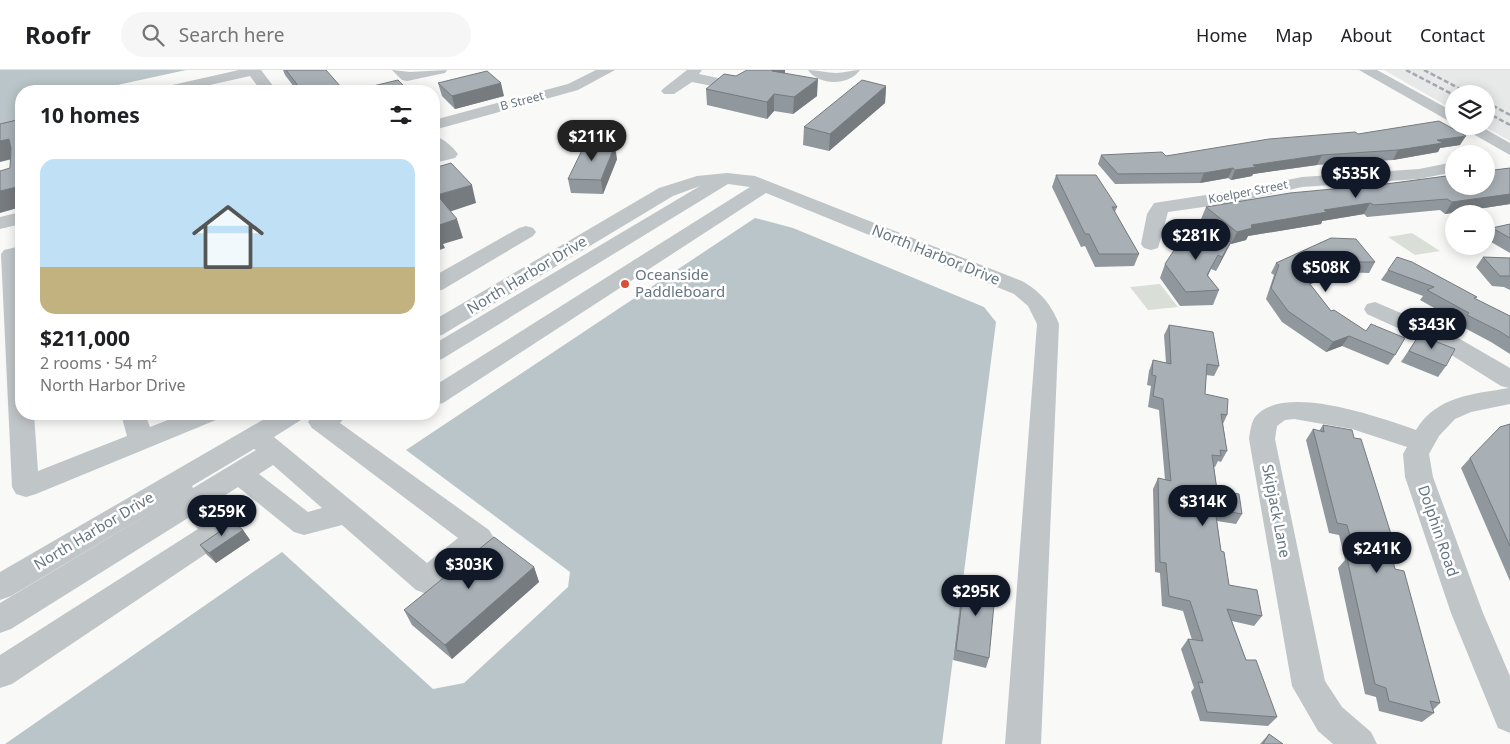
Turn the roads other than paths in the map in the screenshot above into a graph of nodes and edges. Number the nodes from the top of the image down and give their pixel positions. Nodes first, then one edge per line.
1 (399, 70) edge
2 (440, 70) edge
3 (608, 70) edge
4 (813, 70) edge
5 (853, 70) edge
6 (1366, 70) edge
7 (254, 71) edge
8 (692, 74) edge
9 (191, 85) edge
10 (261, 85) edge
11 (737, 86) edge
12 (669, 91) dead end
13 (1445, 114) edge
14 (440, 123) edge
15 (1479, 135) edge
16 (440, 146) edge
17 (1505, 154) edge
18 (440, 156) edge
19 (1445, 169) edge
20 (728, 177) junction
21 (764, 186) junction
22 (15, 220) edge
23 (0, 224) edge
24 (526, 232) dead end
25 (15, 238) edge
26 (0, 242) edge
27 (1151, 244) dead end
28 (15, 253) edge
29 (440, 282) edge
30 (1375, 309) dead end
31 (15, 317) edge
32 (440, 326) edge
33 (440, 350) edge
34 (1510, 380) edge
35 (440, 393) edge
36 (1510, 396) edge
37 (22, 420) edge
38 (135, 420) edge
39 (192, 420) edge
40 (287, 420) edge
41 (324, 420) edge
42 (141, 441) junction
43 (1422, 442) junction
44 (265, 444) junction
45 (239, 473) junction
46 (182, 493) junction
47 (347, 513) junction
48 (0, 587) edge
49 (0, 619) edge
50 (0, 673) edge
51 (1510, 716) edge
52 (1024, 744) edge
53 (1359, 744) edge

1 - 2 street
3 - 14 street, B Street
4 - 5 street
6 - 13 street
7 - 9 street
7 - 10 street
8 - 11 street
8 - 12 street
15 - 17 street
16 - 18 street
19 - 27 street, Koelper Street
20 - 21 street, North Harbor Drive
20 - 32 street, North Harbor Drive
20 - 33 street
21 - 35 street
21 - 52 street, North Harbor Drive
22 - 23 street
24 - 29 street
25 - 26 street
28 - 31 street
30 - 34 street
36 - 43 street, Dolphin Road
37 - 42 street
38 - 42 street
39 - 42 street
40 - 44 street, North Harbor Drive
41 - 47 street
43 - 51 street, Dolphin Road
43 - 53 street, Skipjack Lane
44 - 45 street
44 - 46 street, North Harbor Drive
44 - 47 street
45 - 46 street
45 - 47 street
46 - 48 street, North Harbor Drive
46 - 49 street
46 - 50 street

